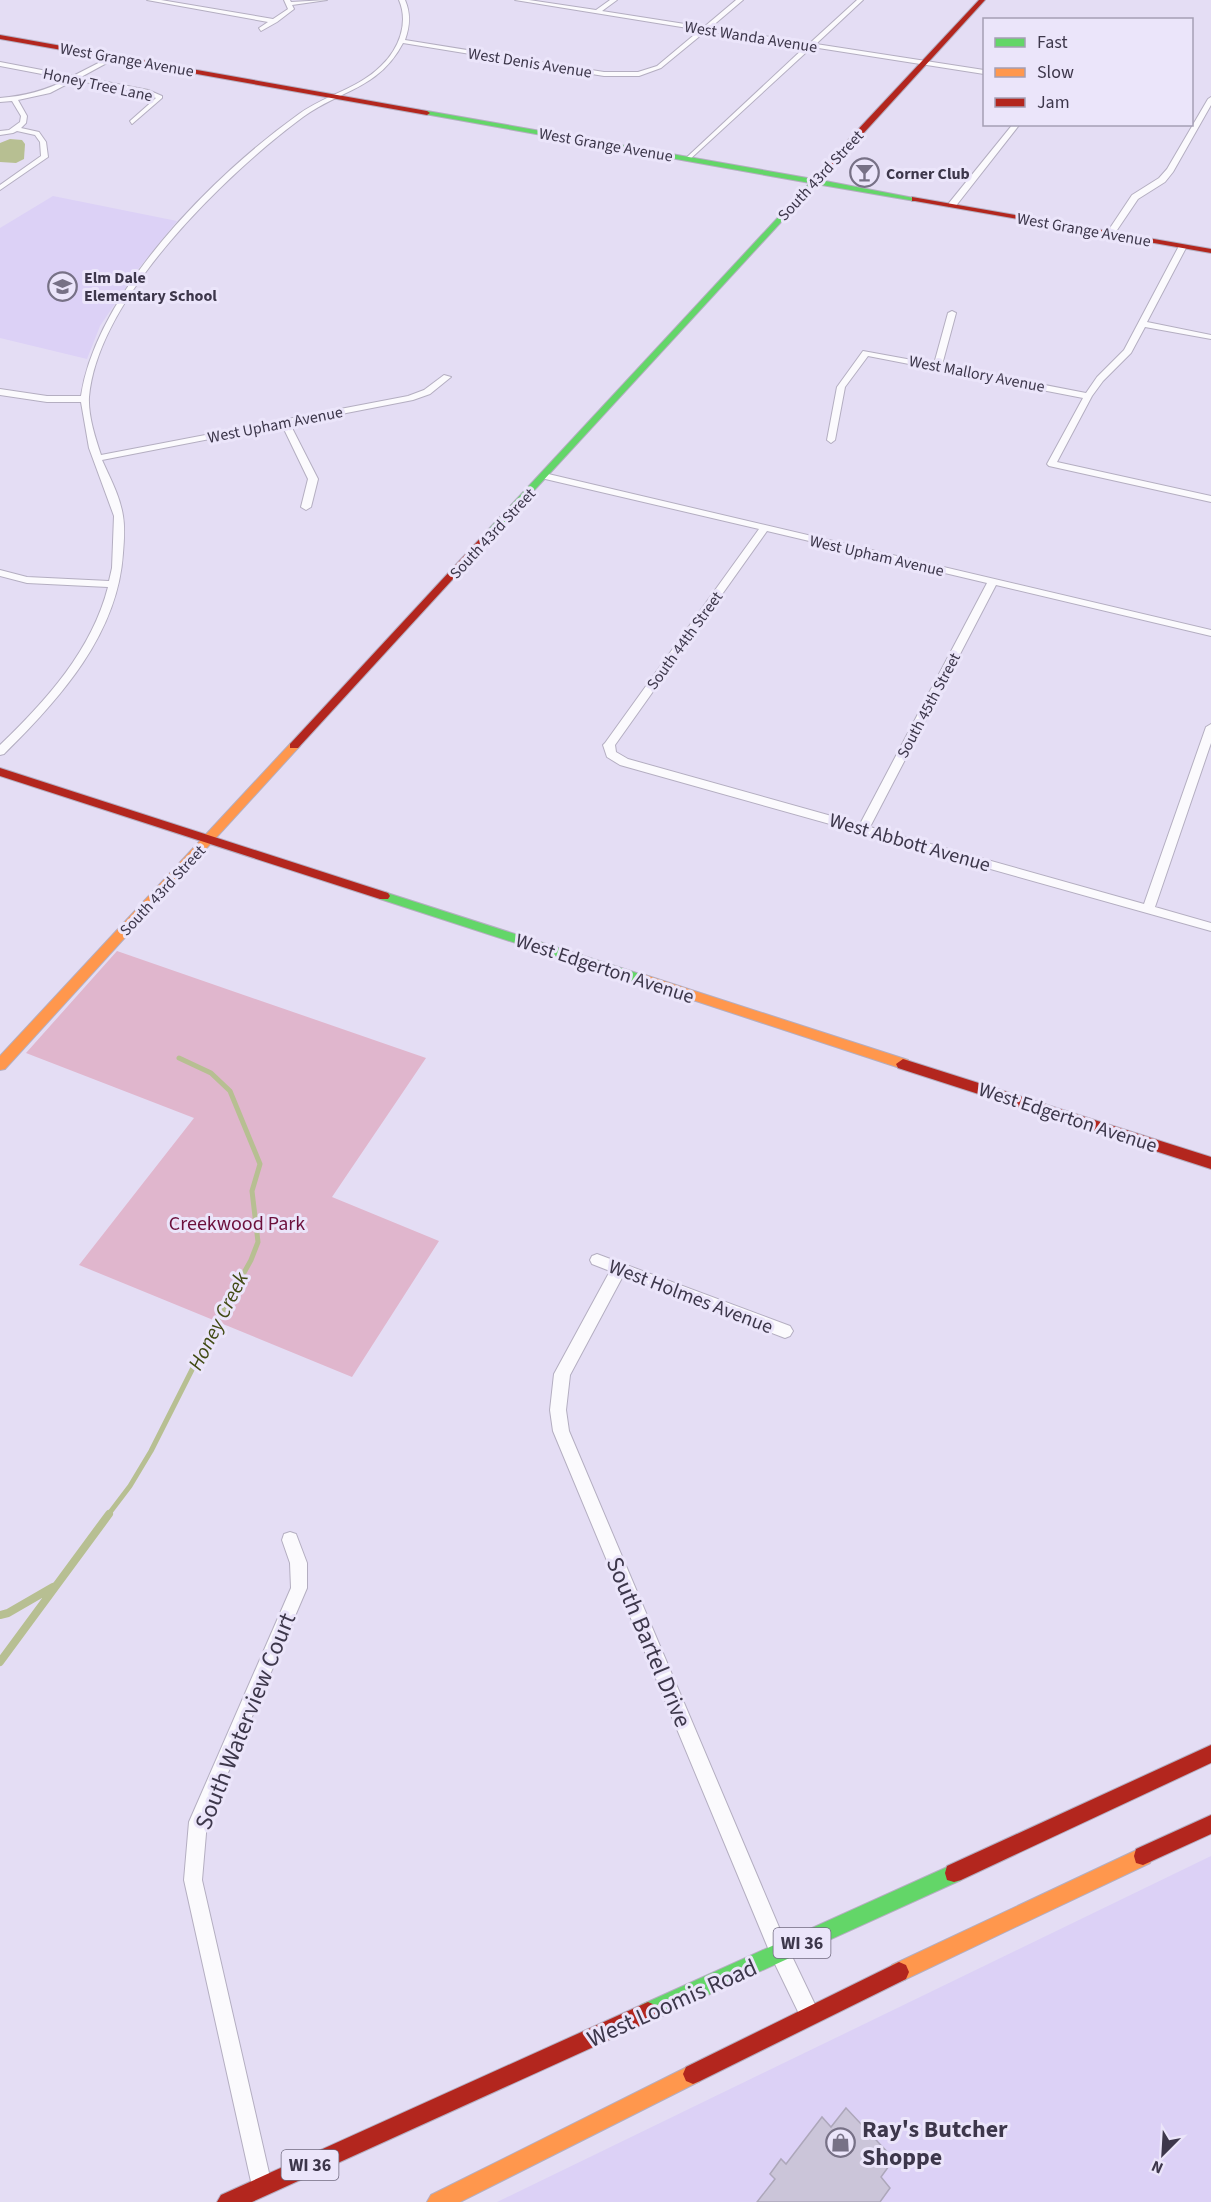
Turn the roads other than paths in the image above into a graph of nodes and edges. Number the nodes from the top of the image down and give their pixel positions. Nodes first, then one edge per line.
1 (150, 0) edge
2 (324, 0) edge
3 (402, 0) edge
4 (518, 0) edge
5 (614, 0) edge
6 (740, 0) edge
7 (860, 0) edge
8 (982, 0) edge
9 (288, 2) edge
10 (597, 12) junction
11 (275, 21) junction
12 (261, 29) dead end
13 (704, 29) junction
14 (0, 37) edge
15 (401, 42) junction
16 (811, 45) junction
17 (109, 56) junction
18 (924, 63) junction
19 (0, 64) edge
20 (983, 72) edge
21 (67, 76) junction
22 (77, 78) junction
23 (339, 97) junction
24 (13, 98) junction
25 (0, 100) edge
26 (1206, 104) edge
27 (132, 122) dead end
28 (1015, 126) edge
29 (18, 129) junction
30 (0, 134) edge
31 (688, 159) junction
32 (814, 181) junction
33 (0, 188) edge
34 (952, 205) junction
35 (1110, 234) junction
36 (1183, 246) junction
37 (1211, 252) edge
38 (952, 313) dead end
39 (1143, 324) junction
40 (1211, 337) edge
41 (938, 366) junction
42 (447, 377) dead end
43 (0, 392) edge
44 (1088, 396) junction
45 (85, 399) junction
46 (285, 422) junction
47 (831, 441) dead end
48 (97, 458) junction
49 (544, 476) junction
50 (1211, 499) edge
51 (306, 507) dead end
52 (765, 528) junction
53 (0, 573) edge
54 (993, 582) junction
55 (114, 584) junction
56 (1211, 633) edge
57 (1211, 727) edge
58 (0, 751) edge
59 (610, 754) joint
60 (0, 772) edge
61 (863, 829) junction
62 (208, 840) junction
63 (1148, 909) junction
64 (1211, 927) edge
65 (0, 1065) edge
66 (1211, 1163) edge
67 (597, 1260) dead end
68 (619, 1269) junction
69 (785, 1332) dead end
70 (290, 1540) dead end
71 (1211, 1754) edge
72 (1211, 1824) edge
73 (780, 1953) junction
74 (810, 2015) junction
75 (262, 2186) junction
76 (228, 2202) edge
77 (438, 2202) edge

1 - 11 street
2 - 9 street
3 - 15 street
4 - 10 street, West Wanda Avenue
5 - 10 street
6 - 13 street
7 - 16 street
8 - 18 street, South 43rd Street
9 - 11 street
10 - 13 street, West Wanda Avenue
11 - 12 street
13 - 15 street, West Denis Avenue
13 - 16 street, West Wanda Avenue
14 - 17 street, West Grange Avenue
15 - 23 street
16 - 18 street, West Wanda Avenue
16 - 31 street
17 - 21 street
17 - 22 street
17 - 23 street, West Grange Avenue
18 - 20 street, West Wanda Avenue
18 - 32 street, South 43rd Street
19 - 21 street, Honey Tree Lane
21 - 22 street, Honey Tree Lane
21 - 24 street
22 - 24 street
22 - 27 street, Honey Tree Lane
23 - 31 street, West Grange Avenue
23 - 45 street
24 - 25 street
24 - 29 street
26 - 35 street
28 - 34 street
29 - 30 street
29 - 33 street
31 - 32 street, West Grange Avenue
32 - 34 street, West Grange Avenue
32 - 49 street, South 43rd Street
34 - 35 street, West Grange Avenue
35 - 36 street, West Grange Avenue
36 - 37 street, West Grange Avenue
36 - 39 street
38 - 41 street
39 - 40 street
39 - 44 street
41 - 44 street, West Mallory Avenue
41 - 47 street, West Mallory Avenue
42 - 46 street, West Upham Avenue
43 - 45 street
44 - 50 street
45 - 48 street
46 - 48 street, West Upham Avenue
46 - 51 street
48 - 55 street
49 - 52 street, West Upham Avenue
49 - 62 street, South 43rd Street
52 - 54 street, West Upham Avenue
52 - 59 street, South 44th Street
53 - 55 street
54 - 56 street, West Upham Avenue
54 - 61 street, South 45th Street
55 - 58 street
57 - 63 street
59 - 61 street, West Abbott Avenue
60 - 62 street, West Edgerton Avenue
61 - 63 street, West Abbott Avenue
62 - 65 street, South 43rd Street
62 - 66 street, West Edgerton Avenue
63 - 64 street, West Abbott Avenue
67 - 68 street, West Holmes Avenue
68 - 69 street, West Holmes Avenue
68 - 73 street, South Bartel Drive
70 - 75 street, South Waterview Court
71 - 73 street, West Loomis Road / WI 36
72 - 74 street
73 - 74 street, South Bartel Drive
73 - 75 street, West Loomis Road / WI 36
74 - 77 street
75 - 76 street, West Loomis Road / WI 36

